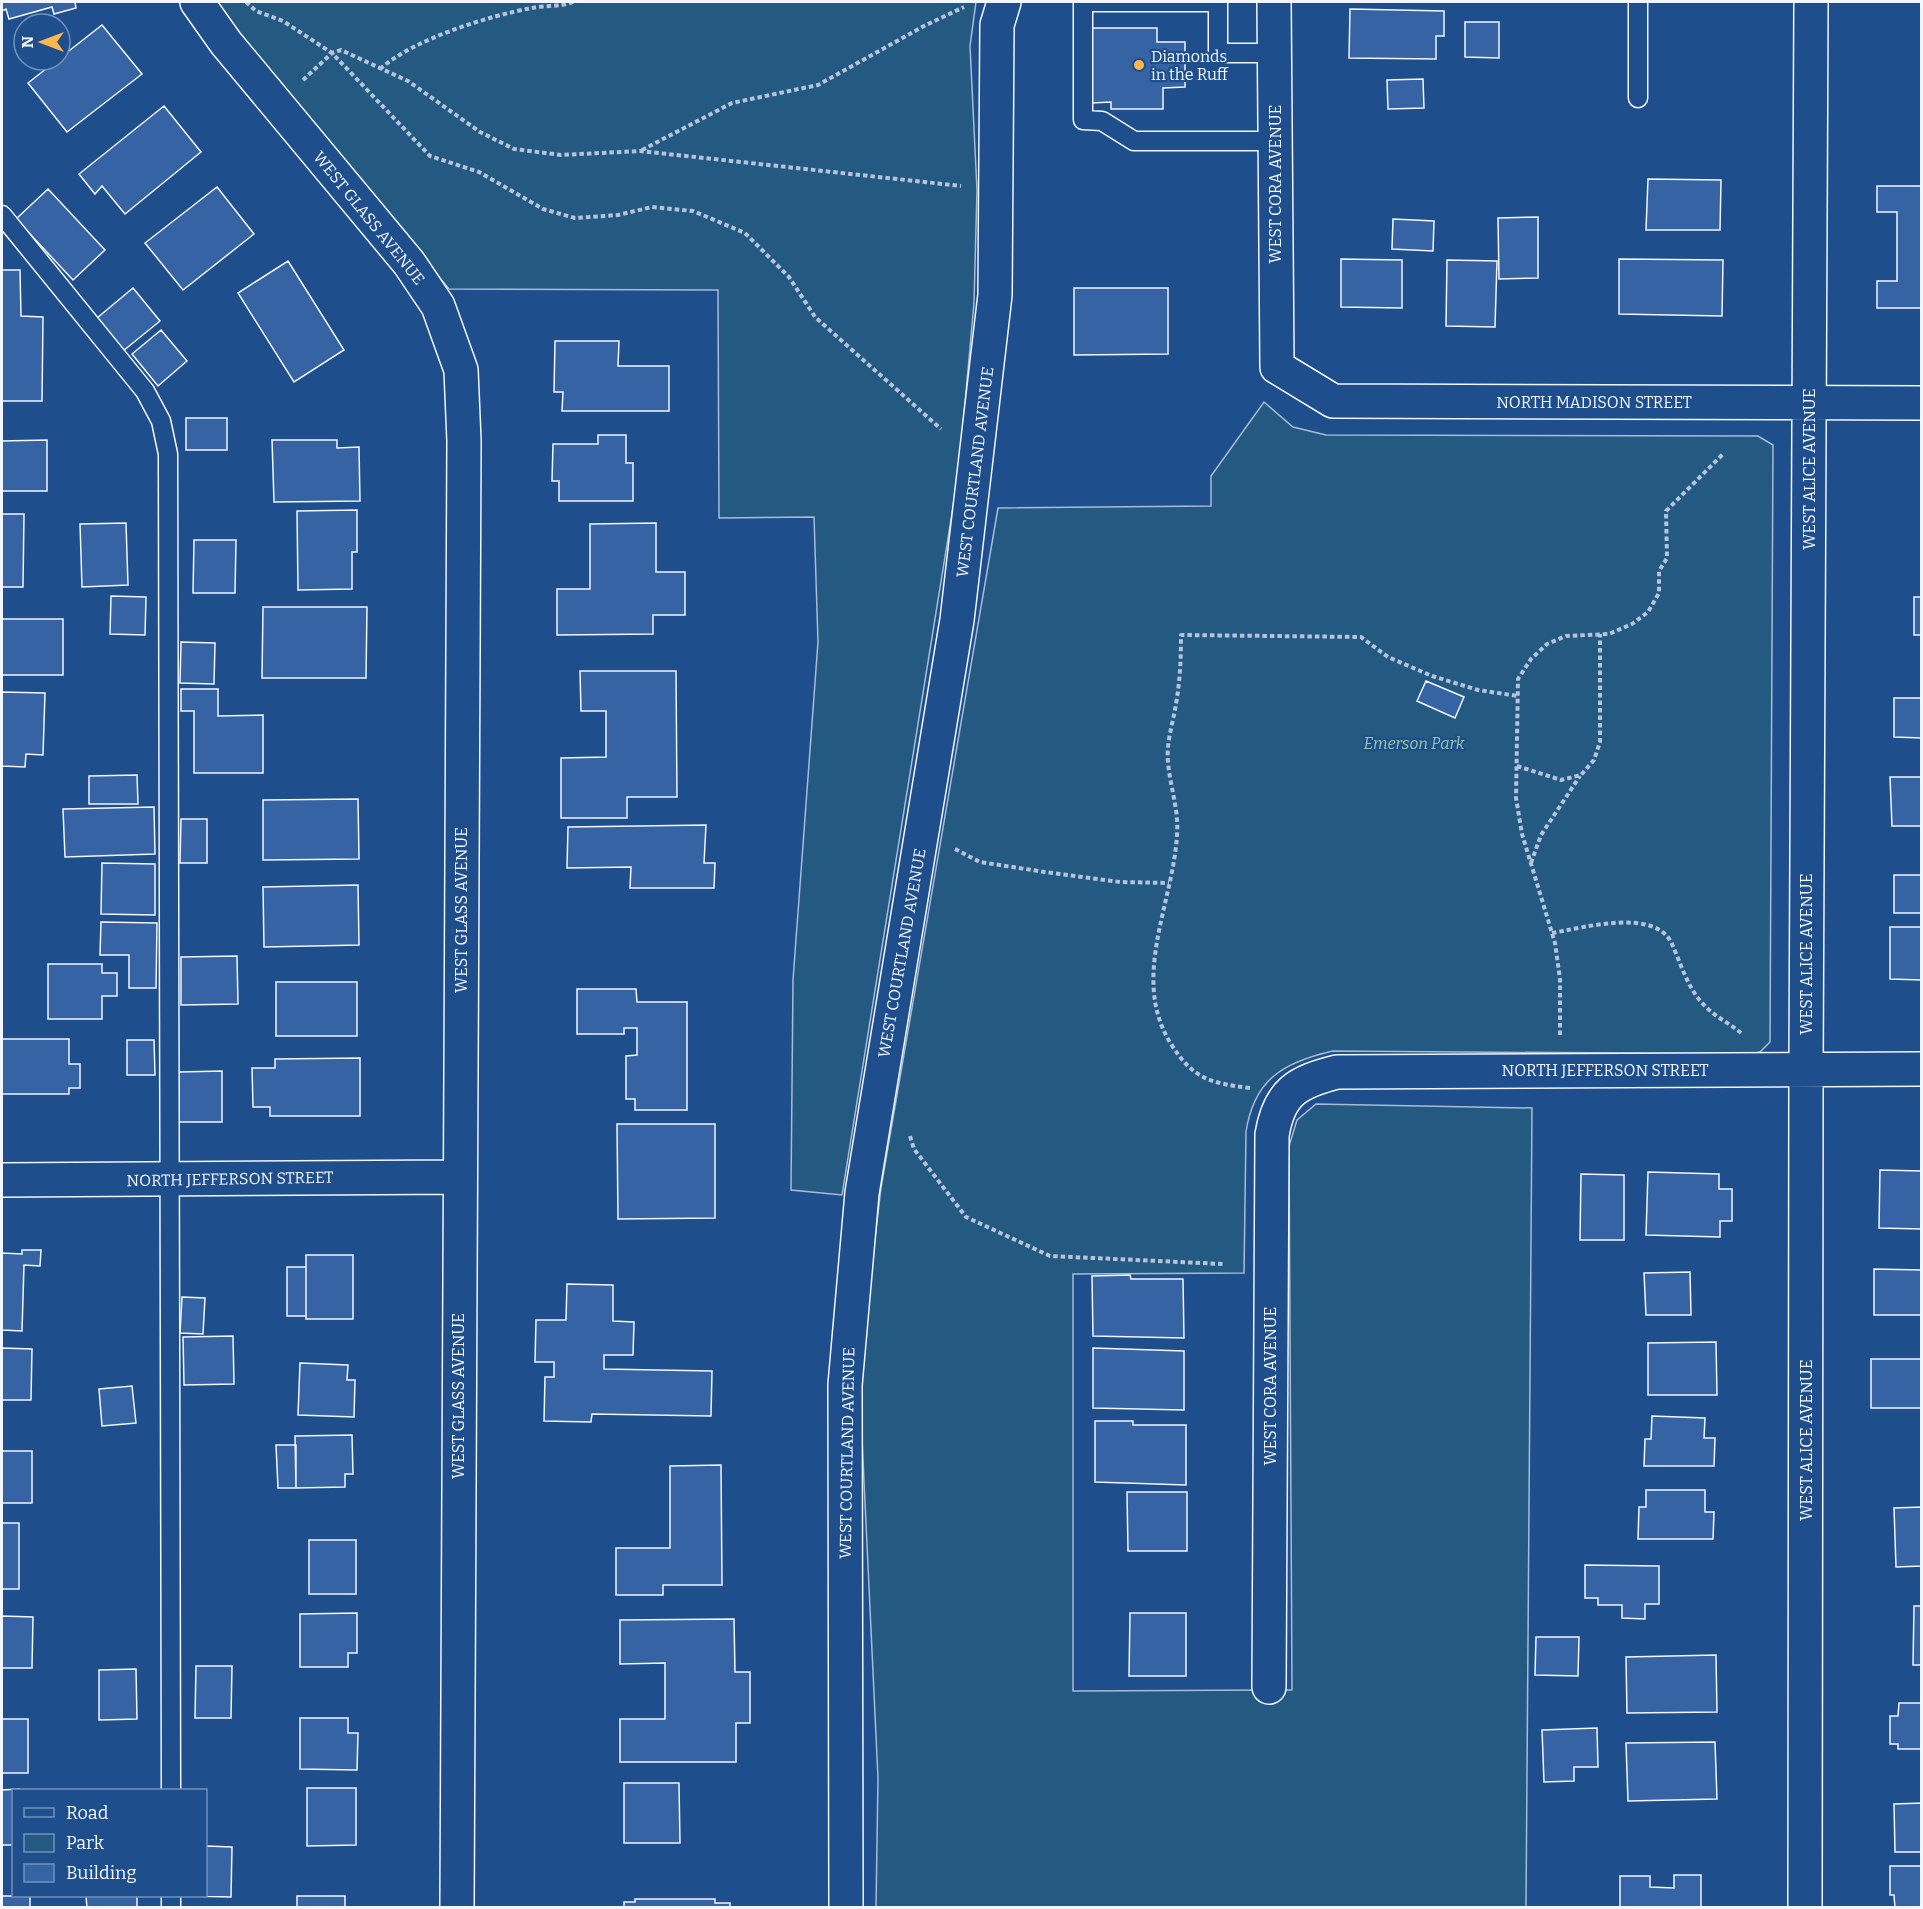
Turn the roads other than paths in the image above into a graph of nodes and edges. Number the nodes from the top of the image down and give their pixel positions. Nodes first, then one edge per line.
1 (197, 2) edge
2 (1004, 2) edge
3 (1274, 2) edge
4 (1638, 2) edge
5 (1811, 2) edge
6 (1274, 53) junction
7 (1638, 98) dead end
8 (1275, 141) junction
9 (2, 215) edge
10 (1277, 367) joint
11 (1809, 402) junction
12 (1922, 403) edge
13 (1806, 1069) junction
14 (1922, 1069) edge
15 (1292, 1090) joint
16 (459, 1177) junction
17 (2, 1180) edge
18 (171, 1180) junction
19 (1269, 1687) dead end
20 (171, 1789) edge
21 (457, 1908) edge
22 (846, 1908) edge
23 (1805, 1908) edge

1 - 16 street, WEST GLASS AVENUE
2 - 22 street, WEST COURTLAND AVENUE
3 - 6 street, WEST CORA AVENUE
4 - 7 lane
5 - 11 street, WEST ALICE AVENUE
6 - 8 street, WEST CORA AVENUE
6 - 8 lane
8 - 10 street, WEST CORA AVENUE
9 - 18 lane
10 - 11 street, NORTH MADISON STREET
11 - 12 street, NORTH MADISON STREET
11 - 13 street, WEST ALICE AVENUE
13 - 14 street, NORTH JEFFERSON STREET
13 - 15 street, NORTH JEFFERSON STREET
13 - 23 street, WEST ALICE AVENUE
15 - 19 street, WEST CORA AVENUE
16 - 18 street, NORTH JEFFERSON STREET
16 - 21 street, WEST GLASS AVENUE
17 - 18 street, NORTH JEFFERSON STREET
18 - 20 lane

